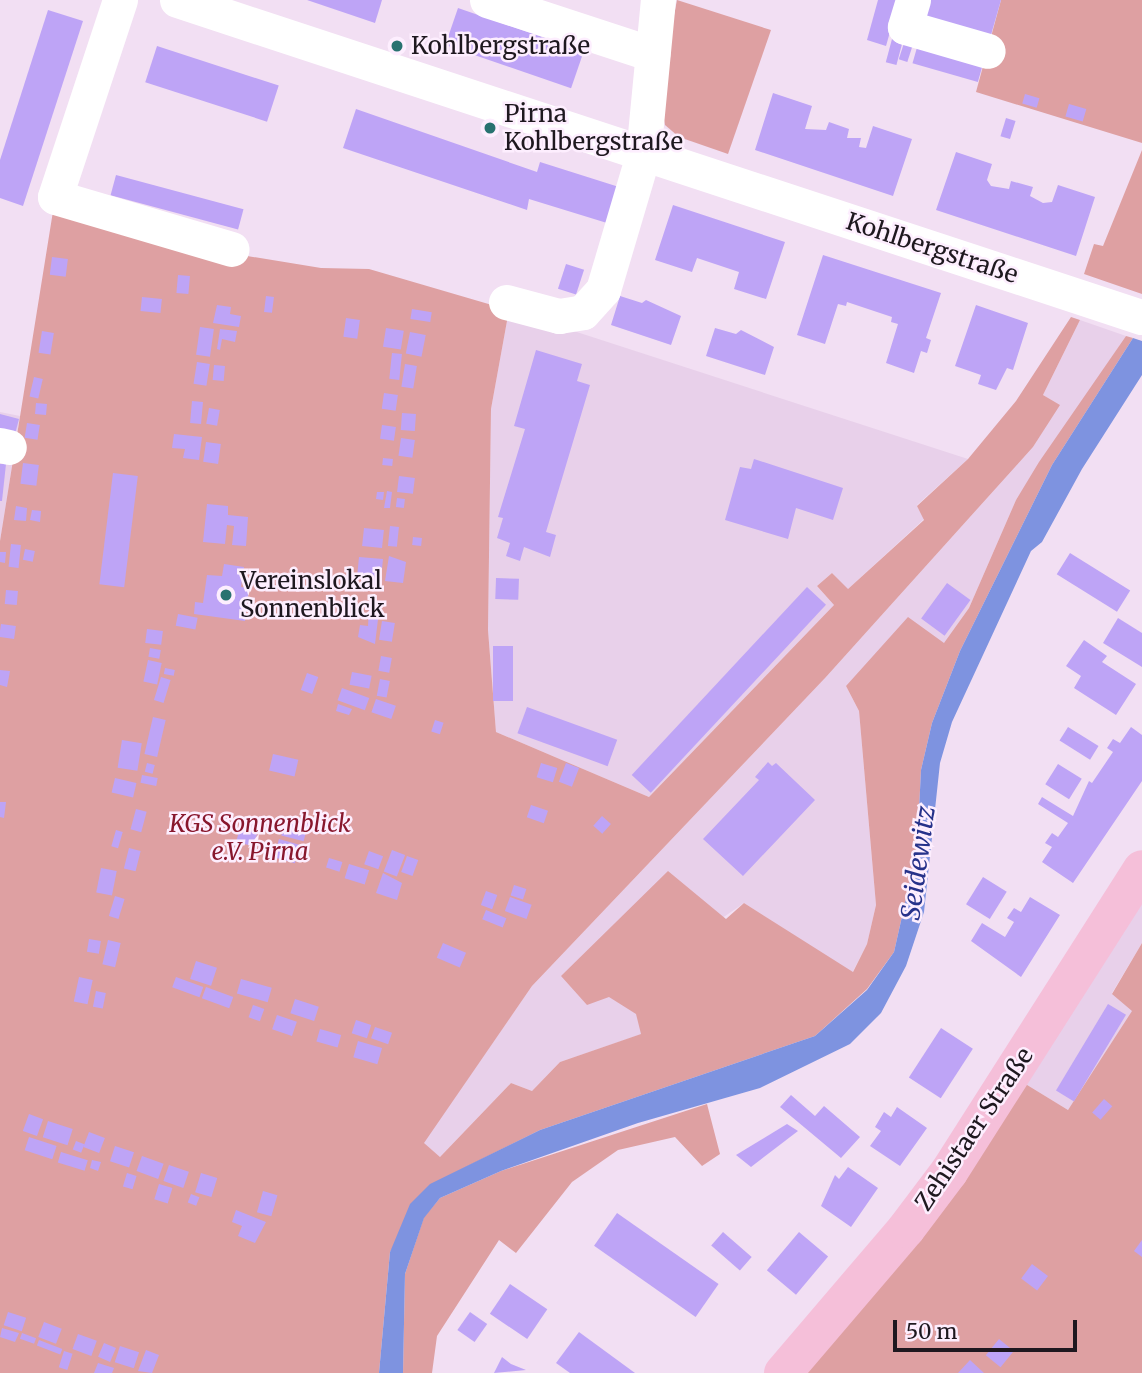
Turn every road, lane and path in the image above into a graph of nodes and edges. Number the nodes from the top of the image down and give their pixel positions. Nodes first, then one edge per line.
1 (120, 0) edge
2 (177, 0) edge
3 (487, 0) edge
4 (658, 0) edge
5 (913, 0) edge
6 (988, 51) dead end
7 (652, 54) junction
8 (643, 155) junction
9 (232, 249) dead end
10 (506, 302) dead end
11 (1141, 317) edge
12 (1142, 869) edge
13 (783, 1373) edge

1 - 9 street
2 - 8 street, Kohlbergstraße
3 - 7 street
4 - 7 street
5 - 6 street
7 - 8 street
8 - 10 street
8 - 11 street, Kohlbergstraße
12 - 13 main road, Zehistaer Straße

